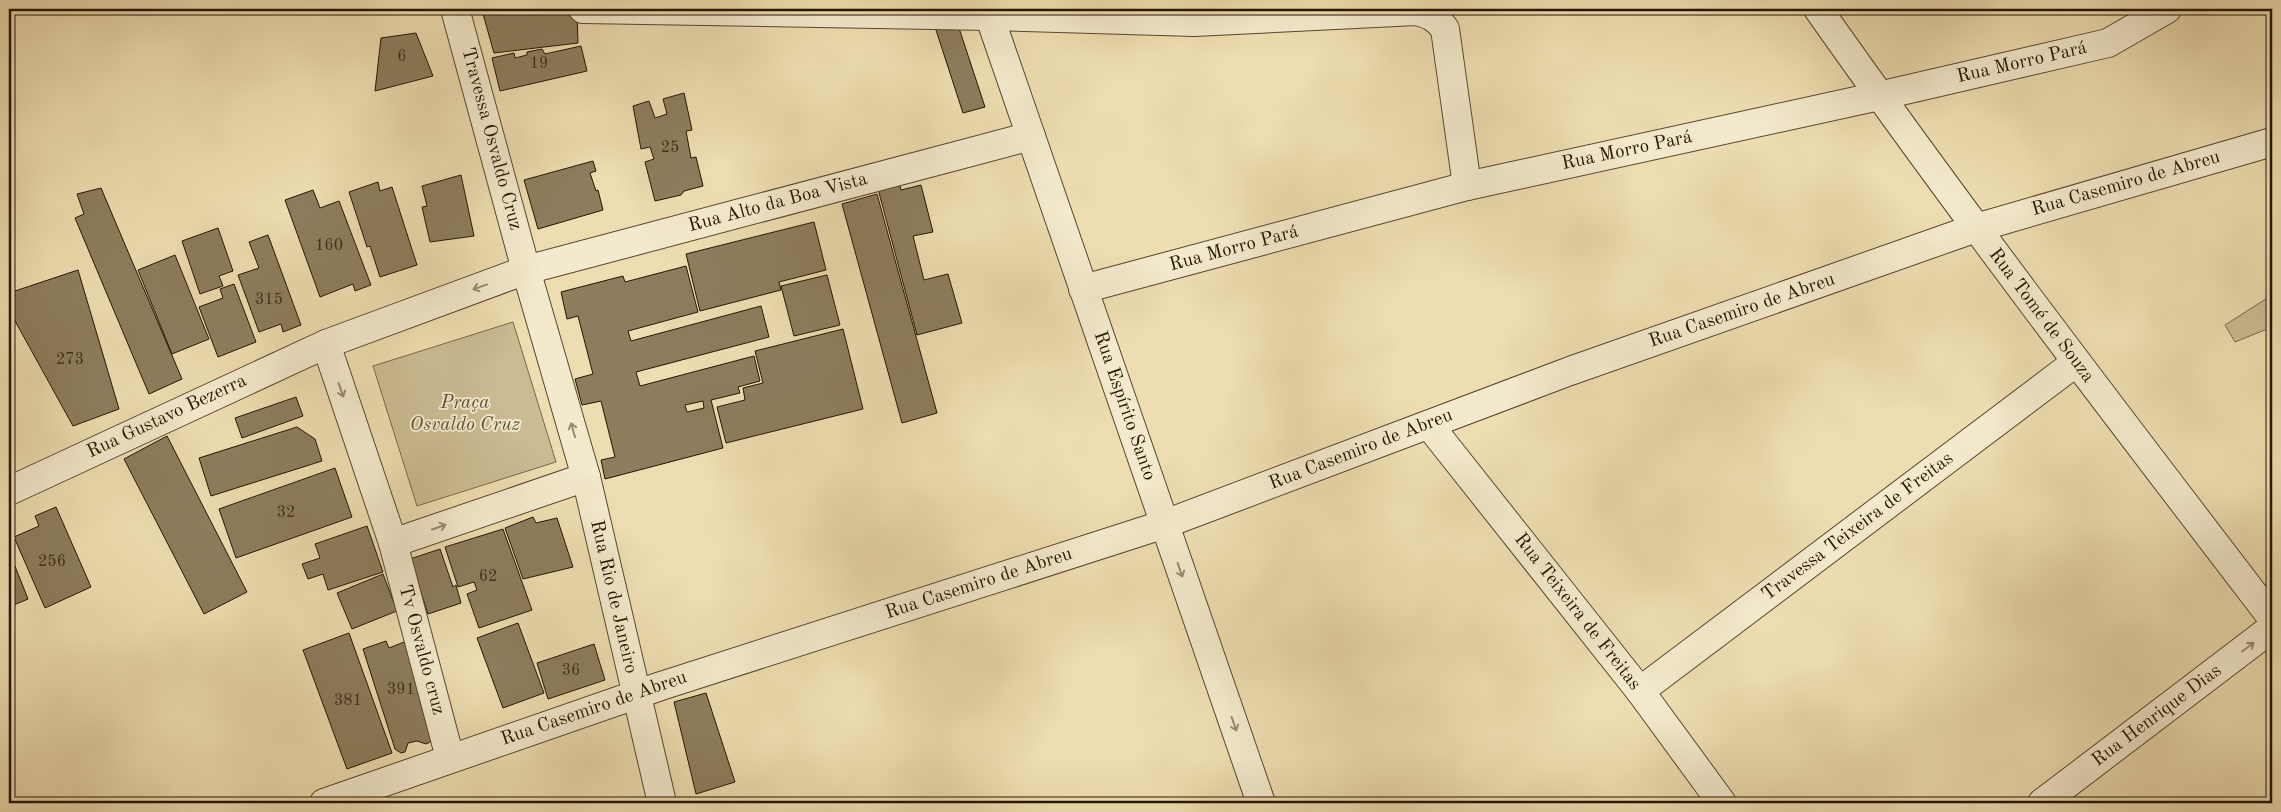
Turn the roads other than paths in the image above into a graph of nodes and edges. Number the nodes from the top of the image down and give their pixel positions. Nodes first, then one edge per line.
1 (455, 9) edge
2 (583, 9) edge
3 (1818, 9) edge
4 (2167, 9) edge
5 (988, 12) edge
6 (1194, 15) edge
7 (1879, 96) junction
8 (1031, 136) junction
9 (2272, 142) edge
10 (1467, 186) junction
11 (1976, 228) junction
12 (526, 270) junction
13 (1083, 289) junction
14 (326, 344) junction
15 (2075, 363) junction
16 (1429, 425) junction
17 (586, 477) junction
18 (9, 491) edge
19 (1164, 524) junction
20 (393, 543) junction
21 (2272, 618) edge
22 (2272, 628) edge
23 (1640, 691) junction
24 (636, 695) junction
25 (450, 758) junction
26 (324, 803) edge
27 (662, 803) edge
28 (1261, 803) edge
29 (1722, 803) edge
30 (2042, 803) edge

1 - 12 street, Travessa Osvaldo Cruz
2 - 5 street
3 - 7 street, Rua Tomé de Souza
4 - 7 street, Rua Morro Pará
5 - 6 street
5 - 8 street, Rua Espírito Santo
6 - 10 street
7 - 10 street, Rua Morro Pará
7 - 11 street, Rua Tomé de Souza
8 - 12 street, Rua Alto da Boa Vista
8 - 13 street, Rua Espírito Santo
9 - 11 street, Rua Casemiro de Abreu
10 - 13 street, Rua Morro Pará
11 - 15 street, Rua Tomé de Souza
11 - 16 street, Rua Casemiro de Abreu
12 -> 14 street
17 -> 12 street
13 - 19 street, Rua Espírito Santo
14 - 18 street, Rua Gustavo Bezerra
14 -> 20 street
15 - 21 street, Rua Tomé de Souza
15 - 23 street, Travessa Teixeira de Freitas
16 - 19 street, Rua Casemiro de Abreu
16 - 23 street, Rua Teixeira de Freitas
20 -> 17 street
17 - 24 street, Rua Rio de Janeiro
19 - 24 street, Rua Casemiro de Abreu
19 -> 28 street, Rua Espírito Santo
20 - 25 street, Tv Osvaldo cruz
30 -> 22 street, Rua Henrique Dias
23 - 29 street, Rua Teixeira de Freitas
24 - 25 street, Rua Casemiro de Abreu
24 - 27 street, Rua Rio de Janeiro
25 - 26 street, Rua Casemiro de Abreu

